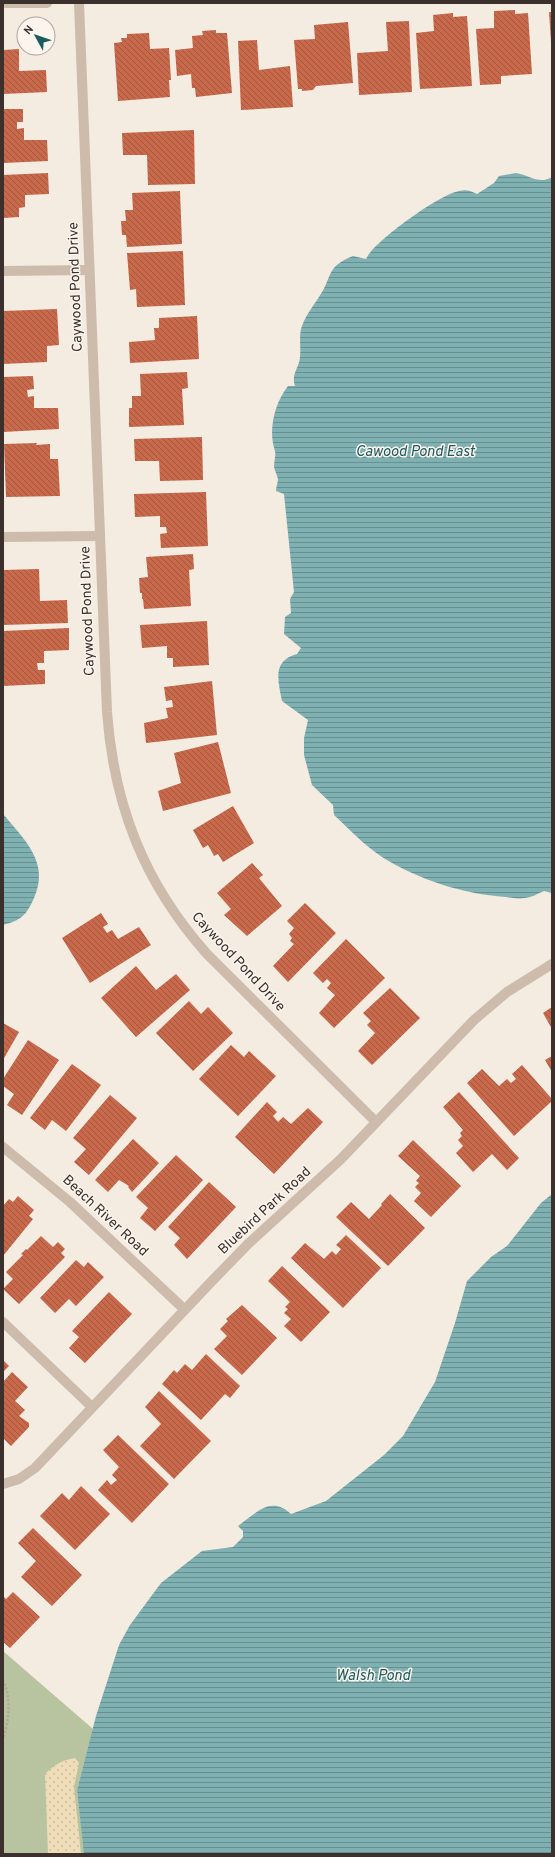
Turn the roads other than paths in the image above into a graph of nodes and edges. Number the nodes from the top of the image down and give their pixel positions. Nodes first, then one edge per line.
1 (6, 3) edge
2 (47, 3) edge
3 (79, 3) edge
4 (89, 270) junction
5 (3, 271) edge
6 (99, 536) junction
7 (3, 537) edge
8 (552, 964) edge
9 (376, 1122) junction
10 (3, 1147) edge
11 (184, 1309) junction
12 (3, 1322) edge
13 (92, 1407) junction
14 (3, 1484) edge

1 - 2 street
3 - 4 street, Caywood Pond Drive
4 - 5 street
4 - 6 street, Caywood Pond Drive
6 - 7 street
6 - 9 street, Caywood Pond Drive
8 - 9 street, Bluebird Park Road
9 - 11 street, Bluebird Park Road
10 - 11 street, Beach River Road
11 - 13 street, Bluebird Park Road
12 - 13 street
13 - 14 street, Bluebird Park Road

